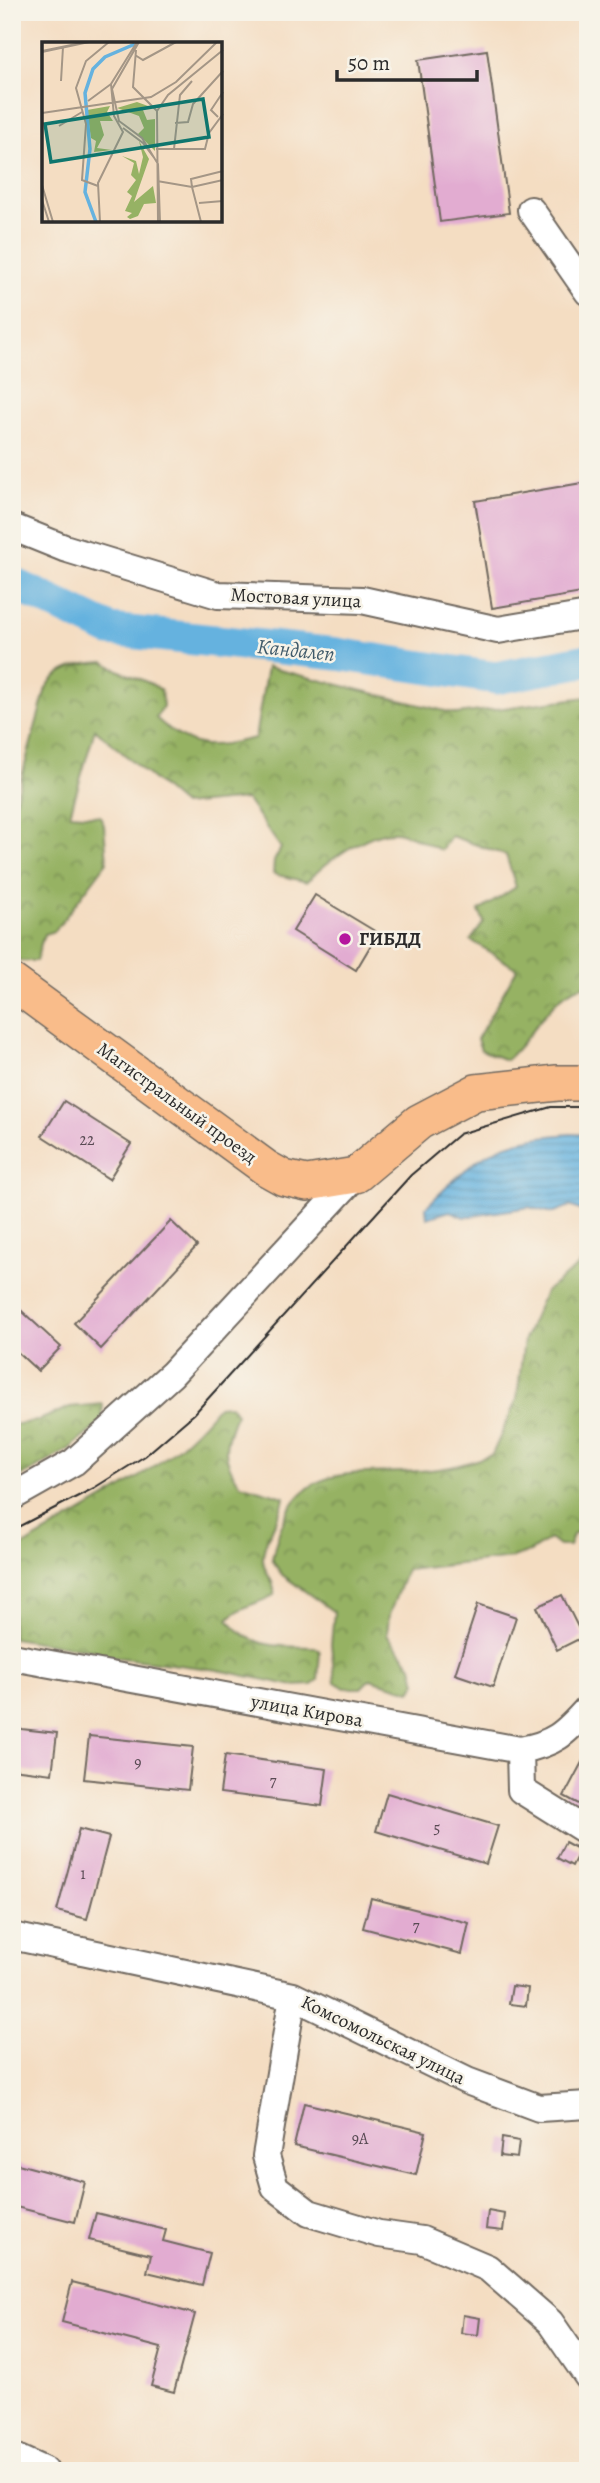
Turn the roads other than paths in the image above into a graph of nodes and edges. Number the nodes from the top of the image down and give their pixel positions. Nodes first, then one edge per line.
1 (531, 210) dead end
2 (588, 292) edge
3 (12, 527) edge
4 (588, 615) edge
5 (12, 982) edge
6 (588, 1083) edge
7 (356, 1175) junction
8 (284, 1178) junction
9 (304, 1230) junction
10 (12, 1497) edge
11 (12, 1657) edge
12 (588, 1708) edge
13 (520, 1750) junction
14 (588, 1832) edge
15 (12, 1936) edge
16 (293, 1996) junction
17 (588, 2105) edge
18 (588, 2377) edge
19 (12, 2456) edge
20 (45, 2471) edge

1 - 2 street
3 - 4 street, Мостовая улица
5 - 8 main road, Магистральный проезд
6 - 7 main road
7 - 8 main road
7 - 9 street
8 - 9 street
9 - 10 street
11 - 13 street, улица Кирова
12 - 13 street, улица Кирова
13 - 14 street
15 - 16 street, Комсомольская улица
16 - 17 street, Комсомольская улица
16 - 18 street
19 - 20 street

